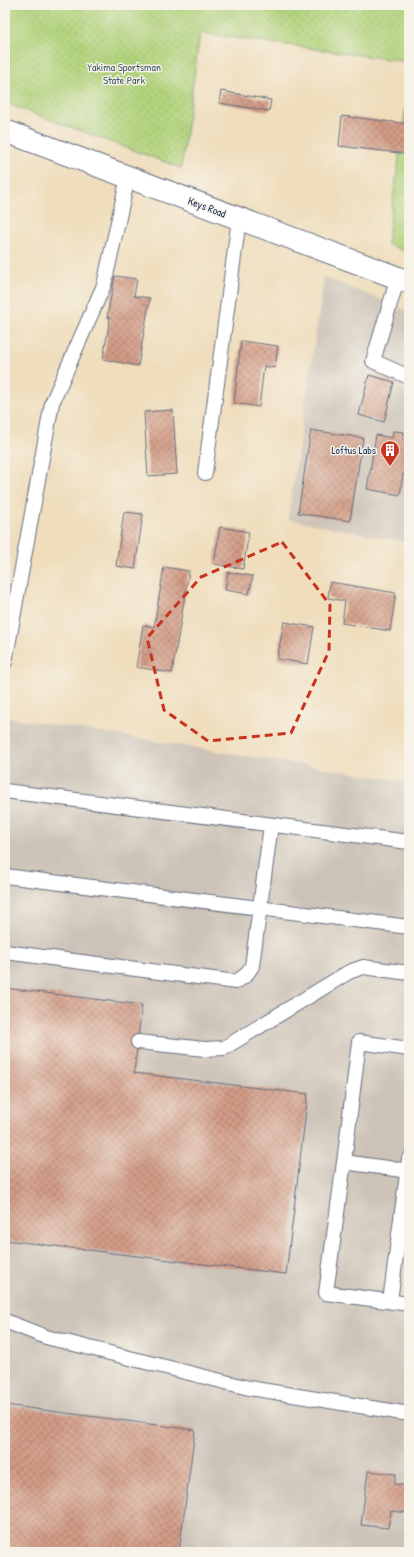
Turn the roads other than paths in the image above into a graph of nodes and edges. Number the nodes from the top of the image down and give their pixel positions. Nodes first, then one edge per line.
1 (5, 131) edge
2 (128, 177) junction
3 (238, 219) junction
4 (403, 280) edge
5 (409, 377) edge
6 (205, 473) dead end
7 (5, 662) edge
8 (5, 791) edge
9 (271, 825) junction
10 (409, 842) edge
11 (5, 876) edge
12 (260, 908) junction
13 (409, 927) edge
14 (5, 952) edge
15 (409, 973) edge
16 (138, 1042) dead end
17 (409, 1049) edge
18 (344, 1162) junction
19 (408, 1167) edge
20 (390, 1301) junction
21 (409, 1304) edge
22 (5, 1320) edge
23 (409, 1414) edge

1 - 2 street, Keys Road
2 - 3 street, Keys Road
2 - 7 lane
3 - 4 street, Keys Road
3 - 6 lane
4 - 5 lane
8 - 9 lane
9 - 10 lane
9 - 12 lane
11 - 12 lane
12 - 13 lane
12 - 14 lane
15 - 16 lane
17 - 18 lane
18 - 19 lane
18 - 20 lane
19 - 20 lane
20 - 21 lane
22 - 23 lane

